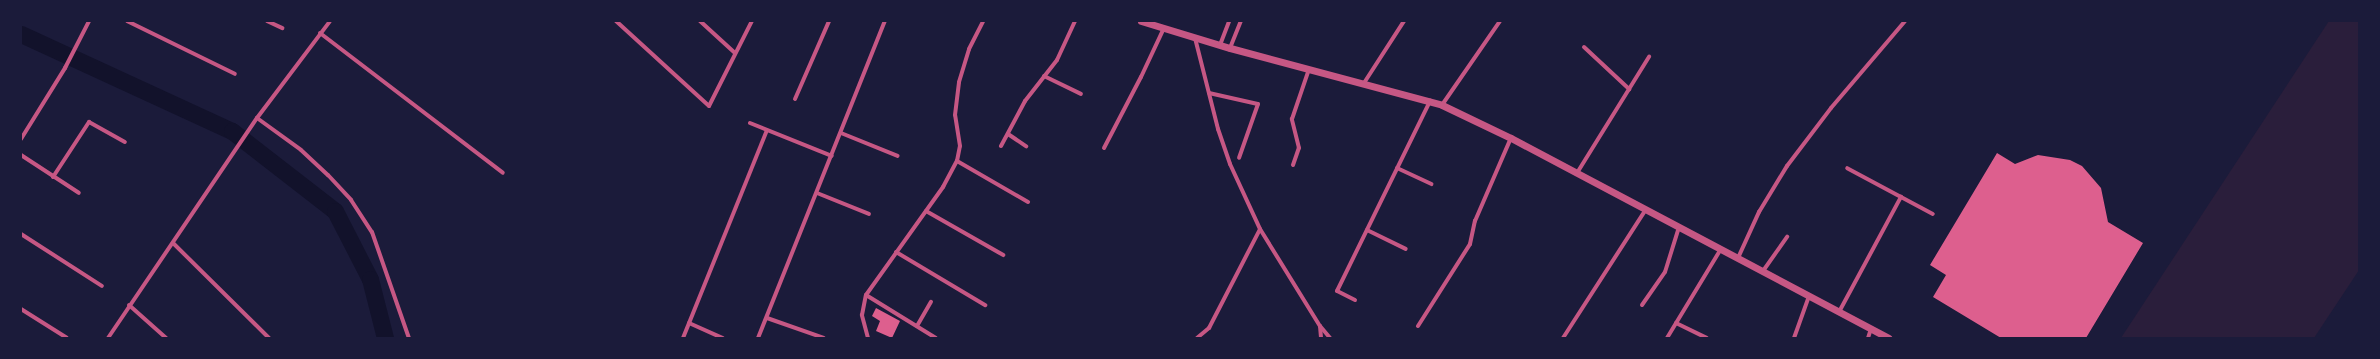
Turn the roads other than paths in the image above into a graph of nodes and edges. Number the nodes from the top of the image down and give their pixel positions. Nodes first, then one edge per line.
1 (89, 21) edge
2 (127, 21) edge
3 (267, 21) edge
4 (330, 21) edge
5 (616, 21) edge
6 (700, 21) edge
7 (752, 21) edge
8 (830, 21) edge
9 (885, 21) edge
10 (983, 21) edge
11 (1075, 21) edge
12 (1141, 21) edge
13 (1229, 21) edge
14 (1241, 21) edge
15 (1404, 21) edge
16 (1500, 21) edge
17 (1906, 21) edge
18 (282, 28) dead end
19 (1164, 28) junction
20 (320, 33) junction
21 (1196, 38) junction
22 (1220, 45) junction
23 (1584, 47) dead end
24 (1230, 48) junction
25 (735, 53) junction
26 (1649, 57) dead end
27 (1309, 69) junction
28 (235, 74) dead end
29 (1044, 76) junction
30 (1364, 83) junction
31 (1629, 89) junction
32 (1209, 92) junction
33 (1081, 94) dead end
34 (795, 100) dead end
35 (1430, 101) junction
36 (1442, 105) junction
37 (257, 118) junction
38 (750, 123) dead end
39 (767, 130) junction
40 (841, 133) junction
41 (1008, 134) junction
42 (1511, 138) junction
43 (21, 139) edge
44 (125, 142) dead end
45 (1001, 146) dead end
46 (1026, 146) dead end
47 (1104, 148) dead end
48 (21, 155) edge
49 (832, 156) junction
50 (898, 156) dead end
51 (1239, 158) dead end
52 (957, 161) junction
53 (1293, 165) dead end
54 (1397, 168) junction
55 (1847, 168) dead end
56 (503, 172) dead end
57 (1577, 173) junction
58 (53, 177) junction
59 (1432, 184) dead end
60 (79, 193) dead end
61 (817, 193) junction
62 (1901, 197) junction
63 (1028, 202) dead end
64 (1646, 209) junction
65 (926, 211) junction
66 (869, 214) dead end
67 (1933, 214) dead end
68 (1679, 227) junction
69 (1260, 229) junction
70 (1367, 230) junction
71 (21, 234) edge
72 (1787, 237) dead end
73 (173, 243) junction
74 (1406, 249) dead end
75 (1721, 249) junction
76 (896, 252) junction
77 (1003, 255) dead end
78 (1738, 258) junction
79 (1763, 271) junction
80 (102, 286) dead end
81 (866, 295) junction
82 (1809, 296) junction
83 (1355, 300) dead end
84 (931, 302) dead end
85 (129, 305) junction
86 (985, 305) dead end
87 (1642, 305) dead end
88 (21, 309) edge
89 (1839, 312) junction
90 (767, 318) junction
91 (1676, 322) junction
92 (689, 323) junction
93 (917, 326) junction
94 (1320, 326) junction
95 (1418, 326) dead end
96 (1871, 329) junction
97 (67, 338) edge
98 (108, 338) edge
99 (166, 338) edge
100 (269, 338) edge
101 (408, 338) edge
102 (683, 338) edge
103 (723, 338) edge
104 (758, 338) edge
105 (824, 338) edge
106 (868, 338) edge
107 (936, 338) edge
108 (1197, 338) edge
109 (1320, 338) edge
110 (1330, 338) edge
111 (1563, 338) edge
112 (1666, 338) edge
113 (1707, 338) edge
114 (1794, 338) edge
115 (1868, 338) edge
116 (1888, 338) edge

1 - 43 street
2 - 28 street
3 - 18 street
4 - 20 street
5 - 25 street
6 - 25 street
7 - 25 street
8 - 34 street
9 - 40 street
10 - 52 street
11 - 29 street
12 - 19 street
13 - 22 street
14 - 24 street
15 - 30 street
16 - 36 street
17 - 78 street
19 - 21 street
19 - 47 street
20 - 37 street
20 - 56 street
21 - 22 street
21 - 32 street
22 - 24 street
23 - 31 street
24 - 27 street
26 - 31 street
27 - 30 street
27 - 53 street
29 - 33 street
29 - 41 street
30 - 35 street
31 - 57 street
32 - 51 street
32 - 69 street
35 - 36 street
35 - 54 street
36 - 42 street
37 - 73 street
37 - 101 street
38 - 39 street
39 - 49 street
39 - 92 street
40 - 49 street
40 - 50 street
41 - 45 street
41 - 46 street
42 - 57 street
42 - 95 street
44 - 58 street
48 - 58 street
49 - 61 street
52 - 63 street
52 - 65 street
54 - 59 street
54 - 70 street
55 - 62 street
57 - 64 street
58 - 60 street
61 - 66 street
61 - 90 street
62 - 67 street
62 - 89 street
64 - 68 street
64 - 111 street
65 - 76 street
65 - 77 street
68 - 75 street
68 - 87 street
69 - 94 street
69 - 108 street
70 - 74 street
70 - 83 street
71 - 80 street
72 - 79 street
73 - 85 street
73 - 100 street
75 - 78 street
75 - 91 street
76 - 81 street
76 - 86 street
78 - 79 street
79 - 82 street
81 - 93 street
81 - 106 street
82 - 89 street
82 - 114 street
84 - 93 street
85 - 98 street
85 - 99 street
88 - 97 street
89 - 96 street
90 - 104 street
90 - 105 street
91 - 112 street
91 - 113 street
92 - 102 street
92 - 103 street
93 - 107 street
94 - 109 street
94 - 110 street
96 - 115 street
96 - 116 street

